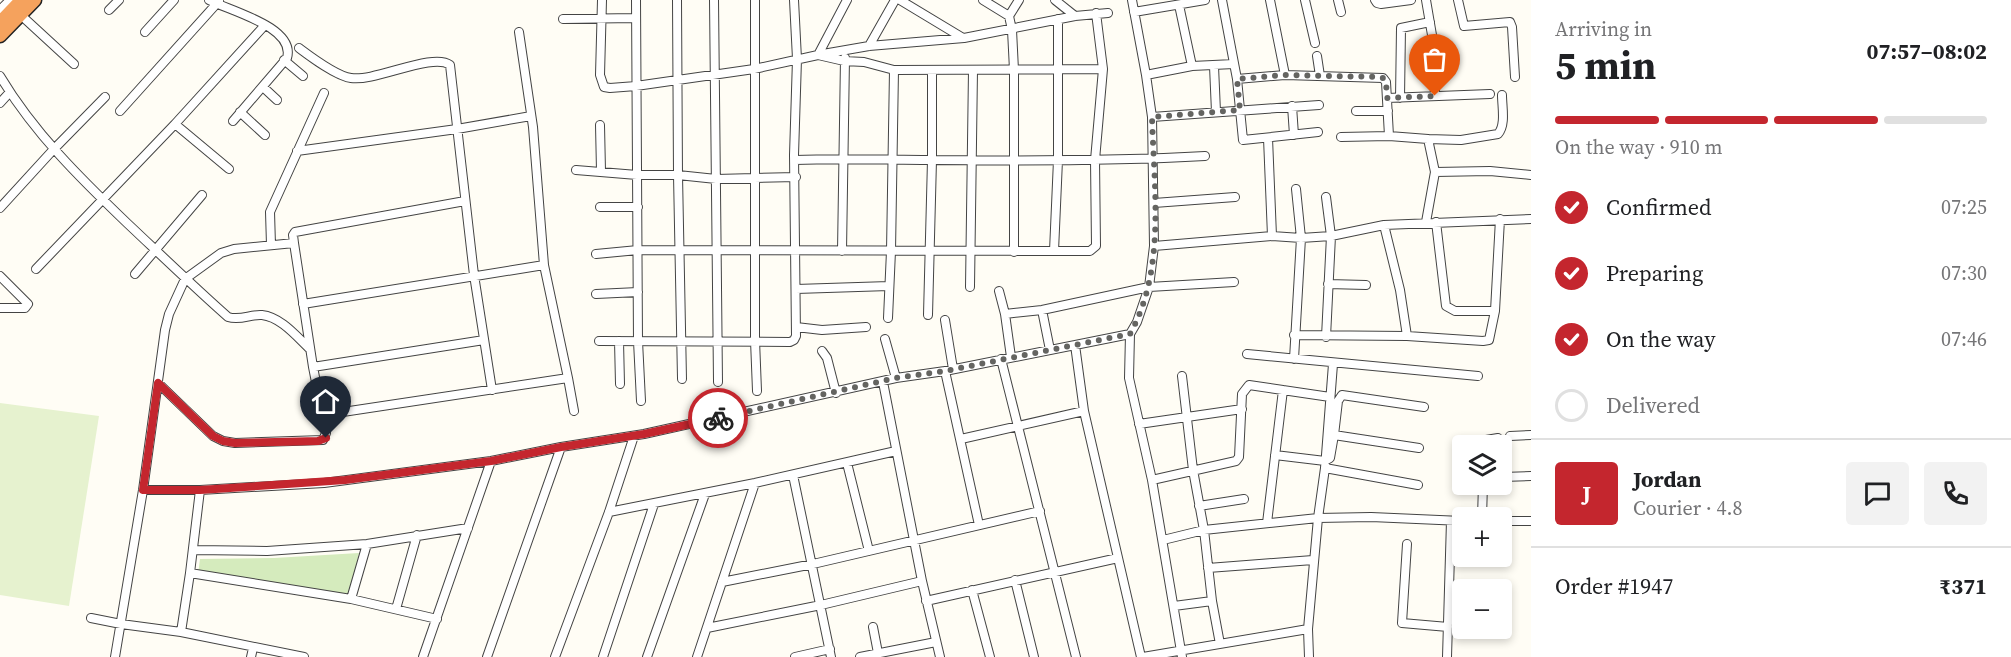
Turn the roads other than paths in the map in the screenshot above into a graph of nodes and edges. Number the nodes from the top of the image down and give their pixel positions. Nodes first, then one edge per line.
1 (10, 0) edge
2 (21, 0) edge
3 (35, 0) edge
4 (41, 0) edge
5 (119, 0) edge
6 (174, 0) edge
7 (602, 0) edge
8 (636, 0) edge
9 (677, 0) edge
10 (714, 0) edge
11 (754, 0) edge
12 (794, 0) edge
13 (846, 0) edge
14 (895, 0) edge
15 (900, 0) edge
16 (983, 0) edge
17 (1019, 0) edge
18 (1055, 0) edge
19 (1132, 0) edge
20 (1152, 0) edge
21 (1204, 0) edge
22 (1221, 0) edge
23 (1270, 0) edge
24 (1305, 0) edge
25 (1338, 0) edge
26 (1375, 0) edge
27 (1411, 0) edge
28 (1426, 0) edge
29 (1458, 0) edge
30 (215, 1) edge
31 (1184, 3) edge
32 (0, 10) edge
33 (109, 10) dead end
34 (1152, 10) junction
35 (1134, 12) junction
36 (1341, 12) dead end
37 (1108, 13) dead end
38 (1096, 14) junction
39 (1009, 16) junction
40 (1075, 16) junction
41 (24, 18) junction
42 (602, 18) junction
43 (636, 18) junction
44 (563, 19) dead end
45 (1058, 20) junction
46 (0, 22) edge
47 (1430, 22) junction
48 (265, 25) junction
49 (1012, 30) junction
50 (145, 32) dead end
51 (519, 32) dead end
52 (1432, 35) dead end
53 (0, 36) edge
54 (964, 38) junction
55 (1315, 43) dead end
56 (0, 44) edge
57 (869, 45) junction
58 (299, 48) dead end
59 (848, 50) junction
60 (1434, 54) dead end
61 (819, 55) junction
62 (1317, 56) dead end
63 (797, 59) junction
64 (284, 60) junction
65 (844, 61) junction
66 (74, 64) dead end
67 (1234, 64) junction
68 (1192, 66) junction
69 (1214, 66) junction
70 (754, 69) junction
71 (894, 69) junction
72 (1058, 69) junction
73 (1103, 69) junction
74 (932, 70) junction
75 (973, 70) junction
76 (1014, 70) junction
77 (716, 75) junction
78 (1146, 75) junction
79 (1285, 75) junction
80 (0, 76) edge
81 (303, 76) dead end
82 (1320, 76) junction
83 (1515, 77) dead end
84 (1237, 79) junction
85 (677, 80) junction
86 (636, 86) junction
87 (262, 87) junction
88 (10, 93) junction
89 (324, 93) dead end
90 (1490, 94) dead end
91 (1502, 95) dead end
92 (1435, 96) junction
93 (105, 97) dead end
94 (1387, 98) junction
95 (1400, 98) junction
96 (277, 100) dead end
97 (0, 103) edge
98 (1319, 105) dead end
99 (1292, 106) junction
100 (1240, 110) junction
101 (120, 111) dead end
102 (1356, 111) dead end
103 (1388, 111) junction
104 (240, 112) junction
105 (1216, 112) junction
106 (531, 116) junction
107 (1152, 117) junction
108 (233, 121) dead end
109 (176, 124) junction
110 (600, 126) dead end
111 (457, 129) junction
112 (1318, 132) dead end
113 (265, 135) dead end
114 (1294, 135) junction
115 (1389, 136) junction
116 (1341, 137) dead end
117 (1268, 138) junction
118 (1428, 140) junction
119 (53, 150) junction
120 (297, 151) junction
121 (1204, 156) dead end
122 (844, 158) junction
123 (891, 158) junction
124 (1153, 159) junction
125 (795, 160) junction
126 (932, 160) junction
127 (972, 160) junction
128 (1015, 160) junction
129 (1058, 160) junction
130 (1095, 160) junction
131 (229, 170) dead end
132 (576, 170) dead end
133 (601, 171) junction
134 (1435, 172) junction
135 (637, 175) junction
136 (678, 175) junction
137 (1531, 175) edge
138 (755, 177) junction
139 (796, 177) junction
140 (716, 179) junction
141 (1296, 189) dead end
142 (202, 195) dead end
143 (1235, 197) dead end
144 (1326, 197) dead end
145 (103, 200) junction
146 (465, 201) junction
147 (1154, 203) junction
148 (600, 207) dead end
149 (638, 207) junction
150 (0, 208) edge
151 (1500, 219) junction
152 (1531, 219) edge
153 (1426, 222) junction
154 (1436, 222) junction
155 (1531, 224) edge
156 (1384, 225) junction
157 (1272, 236) junction
158 (1331, 236) junction
159 (1301, 238) junction
160 (294, 243) junction
161 (271, 245) junction
162 (1154, 246) junction
163 (156, 250) junction
164 (638, 250) junction
165 (680, 250) junction
166 (717, 250) junction
167 (754, 250) junction
168 (796, 251) junction
169 (842, 251) junction
170 (891, 251) junction
171 (929, 251) junction
172 (971, 251) junction
173 (1054, 251) junction
174 (1014, 252) junction
175 (596, 254) dead end
176 (544, 265) junction
177 (36, 269) dead end
178 (135, 274) dead end
179 (474, 275) junction
180 (0, 276) edge
181 (185, 279) junction
182 (1234, 282) dead end
183 (1328, 284) junction
184 (1366, 285) dead end
185 (890, 286) junction
186 (970, 287) dead end
187 (1149, 287) junction
188 (796, 289) junction
189 (999, 291) dead end
190 (638, 292) junction
191 (596, 294) dead end
192 (303, 304) junction
193 (0, 308) edge
194 (1042, 310) junction
195 (1495, 311) junction
196 (1005, 314) junction
197 (928, 315) dead end
198 (888, 318) dead end
199 (945, 320) dead end
200 (796, 327) junction
201 (866, 327) dead end
202 (1130, 334) junction
203 (1294, 335) junction
204 (1407, 336) junction
205 (1326, 337) junction
206 (885, 339) dead end
207 (484, 340) junction
208 (681, 340) junction
209 (717, 340) junction
210 (754, 340) junction
211 (599, 341) dead end
212 (619, 341) junction
213 (638, 341) junction
214 (1074, 345) junction
215 (310, 349) junction
216 (1050, 350) junction
217 (822, 351) dead end
218 (1247, 354) dead end
219 (1011, 357) junction
220 (1001, 359) junction
221 (1294, 359) junction
222 (1333, 364) junction
223 (313, 368) junction
224 (949, 370) junction
225 (1182, 376) dead end
226 (1478, 376) dead end
227 (568, 378) junction
228 (896, 378) junction
229 (682, 379) dead end
230 (718, 382) dead end
231 (883, 382) junction
232 (158, 383) junction
233 (620, 384) dead end
234 (492, 390) junction
235 (1283, 390) junction
236 (757, 391) dead end
237 (836, 393) junction
238 (1330, 397) junction
239 (641, 401) dead end
240 (1424, 407) dead end
241 (1242, 409) junction
242 (574, 411) dead end
243 (1084, 411) junction
244 (323, 415) junction
245 (1186, 417) junction
246 (1139, 424) junction
247 (1018, 425) junction
248 (1334, 435) junction
249 (1531, 435) edge
250 (634, 436) junction
251 (1512, 436) edge
252 (961, 440) junction
253 (561, 447) junction
254 (1419, 448) dead end
255 (896, 451) junction
256 (1275, 455) junction
257 (491, 461) junction
258 (847, 463) junction
259 (1325, 465) junction
260 (1193, 470) junction
261 (793, 475) junction
262 (1531, 476) edge
263 (1512, 477) edge
264 (1152, 480) junction
265 (755, 483) junction
266 (1418, 485) dead end
267 (143, 490) junction
268 (200, 490) junction
269 (705, 494) junction
270 (1244, 499) dead end
271 (654, 504) junction
272 (1199, 506) junction
273 (1040, 511) junction
274 (609, 512) junction
275 (1318, 518) junction
276 (1451, 521) joint
277 (1512, 521) edge
278 (1531, 521) edge
279 (1267, 523) junction
280 (979, 525) junction
281 (468, 528) junction
282 (1204, 530) junction
283 (417, 535) junction
284 (1163, 540) junction
285 (915, 542) junction
286 (367, 544) junction
287 (1407, 544) dead end
288 (192, 550) junction
289 (868, 551) junction
290 (1118, 558) junction
291 (1313, 560) junction
292 (813, 564) junction
293 (1208, 568) junction
294 (1055, 572) junction
295 (190, 573) junction
296 (1015, 580) junction
297 (922, 581) junction
298 (722, 582) junction
299 (972, 590) junction
300 (351, 599) junction
301 (926, 601) junction
302 (1212, 601) junction
303 (821, 605) junction
304 (1174, 606) junction
305 (396, 609) junction
306 (91, 618) dead end
307 (437, 619) junction
308 (121, 624) junction
309 (873, 627) dead end
310 (1448, 627) junction
311 (707, 628) junction
312 (1308, 629) junction
313 (181, 632) junction
314 (936, 642) junction
315 (1220, 644) junction
316 (253, 648) junction
317 (830, 653) edge
318 (878, 653) junction
319 (1181, 654) edge
320 (115, 657) edge
321 (251, 657) edge
322 (304, 657) edge
323 (423, 657) edge
324 (487, 657) edge
325 (555, 657) edge
326 (603, 657) edge
327 (647, 657) edge
328 (697, 657) edge
329 (795, 657) edge
330 (860, 657) edge
331 (940, 657) edge
332 (990, 657) edge
333 (1034, 657) edge
334 (1076, 657) edge
335 (1142, 657) edge
336 (1310, 657) edge
337 (1447, 657) edge

1 - 32 street
2 - 46 highway
3 - 53 highway
4 - 41 street
5 - 33 street
6 - 50 street
7 - 42 street
8 - 43 street
9 - 85 street
10 - 77 street
11 - 70 street
12 - 63 street
13 - 61 street
14 - 57 street
15 - 54 street
16 - 39 street
17 - 39 street
18 - 40 street
19 - 35 street
20 - 34 street
21 - 31 street
22 - 67 street
23 - 79 street
24 - 55 street
25 - 36 street
26 - 27 street
28 - 47 street
29 - 83 street
30 - 48 street
30 - 101 street
31 - 34 street
31 - 68 street
34 - 35 street
35 - 78 street
37 - 38 street
38 - 40 street
38 - 73 street
39 - 49 street
40 - 45 street
41 - 56 street
41 - 66 street
42 - 43 street
42 - 44 street
42 - 86 street
43 - 86 street
45 - 49 street
45 - 72 street
47 - 52 street
47 - 95 street
48 - 64 street
48 - 109 street
49 - 54 street
49 - 76 street
51 - 106 street
54 - 57 street
57 - 59 street
58 - 111 street
59 - 61 street
59 - 65 street
60 - 92 street
61 - 63 street
61 - 65 street
62 - 82 street
63 - 70 street
63 - 125 street
64 - 81 street
64 - 87 street
65 - 71 street
65 - 122 street
67 - 69 street
67 - 84 street
68 - 69 street
68 - 78 street
69 - 105 street
70 - 77 street
70 - 138 street
71 - 74 street
71 - 123 street
72 - 73 street
72 - 76 street
72 - 129 street
73 - 130 street
74 - 75 street
74 - 126 street
75 - 76 street
75 - 127 street
76 - 128 street
77 - 85 street
77 - 140 street
78 - 107 street
79 - 82 street
79 - 84 street
80 - 88 street
82 - 94 street
84 - 100 street
85 - 86 street
85 - 136 street
86 - 135 street
87 - 96 street
87 - 104 street
88 - 97 street
88 - 119 street
89 - 120 street
90 - 92 street
91 - 118 street
92 - 95 street
93 - 119 street
94 - 95 street
94 - 103 street
98 - 99 street
99 - 100 street
99 - 114 street
100 - 105 street
100 - 117 street
102 - 103 street
103 - 115 street
104 - 108 street
104 - 113 street
105 - 107 street
106 - 111 street
106 - 176 street
107 - 124 street
109 - 131 street
109 - 145 street
110 - 133 street
111 - 120 street
111 - 146 street
112 - 114 street
114 - 117 street
115 - 116 street
115 - 118 street
117 - 157 street
118 - 134 street
119 - 145 street
119 - 150 street
120 - 161 street
121 - 124 street
122 - 123 street
122 - 125 street
122 - 169 street
123 - 126 street
123 - 170 street
124 - 130 street
124 - 147 street
125 - 139 street
126 - 127 street
126 - 171 street
127 - 128 street
127 - 172 street
128 - 129 street
128 - 174 street
129 - 130 street
129 - 173 street
130 - 173 street
132 - 133 street
133 - 135 street
134 - 137 street
134 - 153 street
135 - 136 street
135 - 149 street
136 - 140 street
136 - 165 street
138 - 139 street
138 - 140 street
138 - 167 street
139 - 168 street
140 - 166 street
141 - 159 street
142 - 163 street
143 - 147 street
144 - 158 street
145 - 163 street
145 - 177 street
146 - 160 street
146 - 179 street
147 - 162 street
148 - 149 street
149 - 164 street
151 - 152 street
151 - 154 street
151 - 195 street
152 - 155 street
153 - 154 street
153 - 156 street
154 - 195 street
156 - 158 street
156 - 204 street
157 - 159 street
157 - 162 street
158 - 159 street
158 - 183 street
159 - 203 street
160 - 161 street
160 - 192 street
161 - 181 street
162 - 187 street
163 - 178 street
163 - 181 street
164 - 165 street
164 - 175 street
164 - 190 street
165 - 166 street
165 - 208 street
166 - 167 street
166 - 209 street
167 - 168 street
167 - 210 street
168 - 169 street
168 - 188 street
169 - 170 street
170 - 171 street
170 - 185 street
171 - 172 street
171 - 197 street
172 - 174 street
172 - 186 street
173 - 174 street
176 - 179 street
176 - 227 street
179 - 192 street
179 - 207 street
180 - 193 street
181 - 215 street
181 - 232 street
182 - 187 street
183 - 184 street
183 - 205 street
185 - 188 street
185 - 198 street
187 - 194 street
187 - 202 street
188 - 200 street
189 - 196 street
190 - 191 street
190 - 213 street
192 - 215 street
194 - 196 street
194 - 216 street
195 - 204 street
196 - 219 street
199 - 224 street
200 - 201 street
200 - 210 street
202 - 214 street
202 - 246 street
203 - 205 street
203 - 221 street
204 - 205 street
206 - 228 street
207 - 223 street
207 - 234 street
208 - 209 street
208 - 213 street
208 - 229 street
209 - 210 street
209 - 230 street
210 - 236 street
211 - 212 street
212 - 213 street
212 - 233 street
213 - 239 street
214 - 216 street
214 - 243 street
215 - 223 street
216 - 219 street
217 - 237 street
218 - 221 street
219 - 220 street
220 - 224 street
220 - 247 street
221 - 222 street
222 - 226 street
222 - 238 street
223 - 244 street
224 - 228 street
224 - 252 street
225 - 245 street
227 - 234 street
227 - 242 street
228 - 231 street
231 - 237 street
231 - 255 street
232 - 244 street
232 - 267 street
234 - 244 street
235 - 238 street
235 - 241 street
235 - 256 street
237 - 250 street
238 - 259 street
240 - 248 street
241 - 245 street
241 - 260 street
243 - 247 street
243 - 290 street
245 - 246 street
245 - 260 street
246 - 264 street
247 - 252 street
247 - 273 street
248 - 254 street
248 - 259 street
249 - 251 street
250 - 253 street
250 - 274 street
252 - 280 street
253 - 257 street
253 - 324 street
255 - 258 street
255 - 285 street
256 - 259 street
256 - 279 street
257 - 268 street
257 - 281 street
258 - 261 street
258 - 289 street
259 - 266 street
259 - 275 street
260 - 264 street
260 - 272 street
261 - 265 street
261 - 292 street
262 - 263 street
264 - 284 street
265 - 269 street
265 - 298 street
267 - 268 street
267 - 308 street
268 - 288 street
269 - 271 street
269 - 327 street
270 - 272 street
271 - 274 street
271 - 326 street
272 - 282 street
273 - 280 street
273 - 294 street
274 - 325 street
275 - 276 street
275 - 279 street
275 - 291 street
276 - 310 street
277 - 278 street
279 - 282 street
280 - 285 street
281 - 283 street
281 - 307 street
282 - 284 street
282 - 293 street
283 - 286 street
283 - 305 street
284 - 304 street
285 - 289 street
285 - 297 street
286 - 288 street
286 - 300 street
287 - 310 street
288 - 295 street
289 - 292 street
290 - 294 street
290 - 335 street
291 - 293 street
291 - 312 street
292 - 298 street
292 - 303 street
293 - 302 street
294 - 296 street
294 - 334 street
295 - 300 street
295 - 313 street
296 - 299 street
296 - 333 street
297 - 301 street
297 - 303 street
298 - 311 street
299 - 301 street
299 - 332 street
300 - 305 street
301 - 314 street
302 - 304 street
302 - 315 street
303 - 311 street
303 - 317 street
304 - 319 street
305 - 307 street
306 - 308 street
307 - 323 street
308 - 313 street
308 - 320 street
309 - 318 street
310 - 337 street
311 - 328 street
312 - 315 street
312 - 336 street
313 - 316 street
314 - 318 street
314 - 331 street
315 - 319 street
316 - 321 street
316 - 322 street
317 - 329 street
318 - 330 street
319 - 335 street

